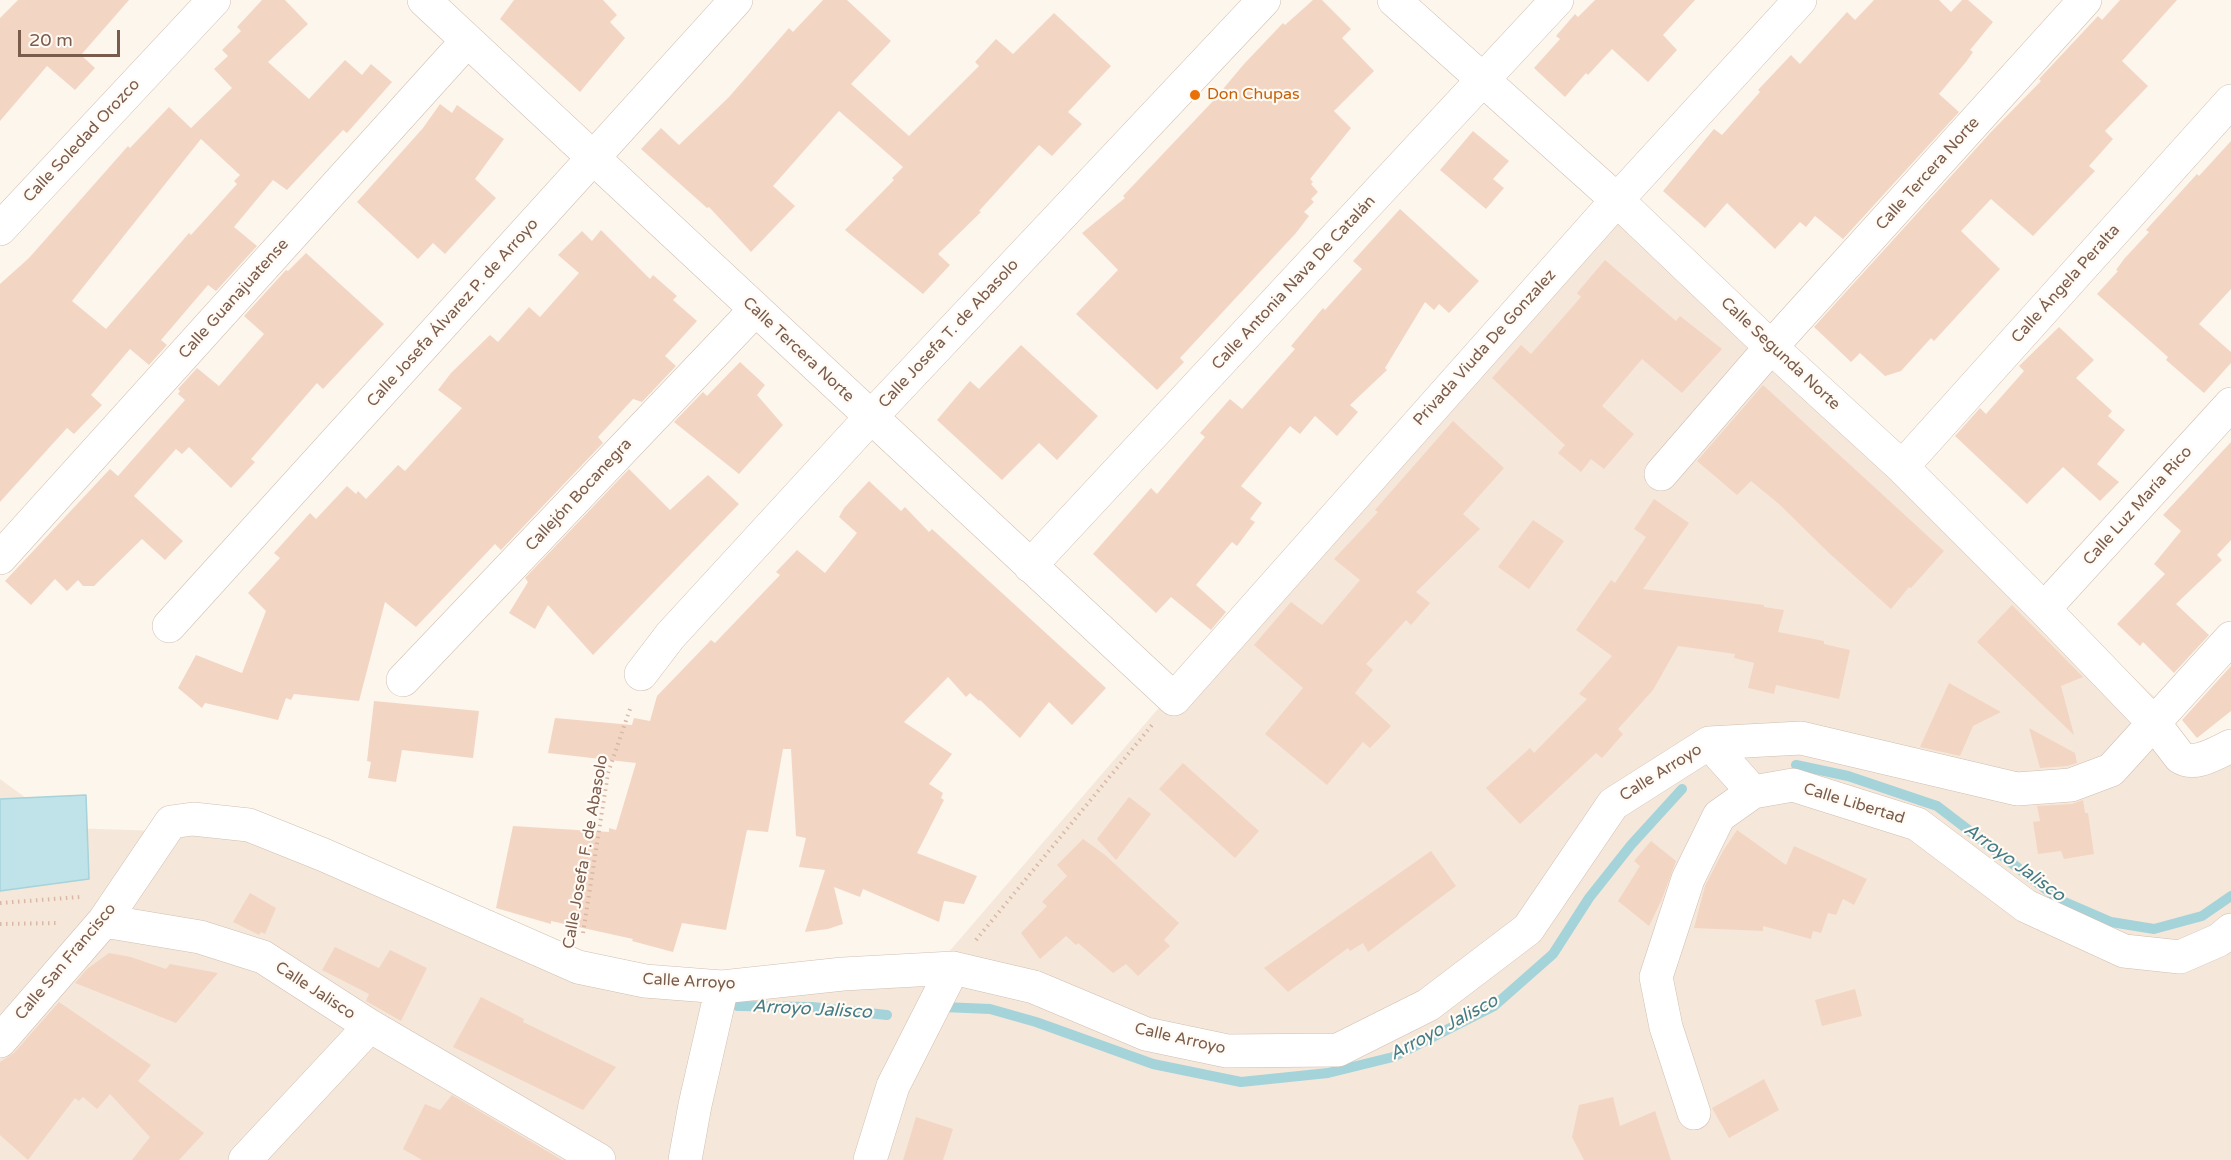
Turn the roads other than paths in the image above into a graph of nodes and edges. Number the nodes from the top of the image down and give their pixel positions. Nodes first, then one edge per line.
1 (214, 0) edge
2 (424, 0) edge
3 (736, 0) edge
4 (1264, 0) edge
5 (1394, 0) edge
6 (1557, 0) edge
7 (1800, 0) edge
8 (2085, 0) edge
9 (467, 41) junction
10 (1484, 80) junction
11 (2231, 101) edge
12 (593, 158) junction
13 (1617, 200) junction
14 (0, 229) edge
15 (754, 310) junction
16 (1771, 347) junction
17 (2231, 404) edge
18 (871, 417) junction
19 (1902, 467) junction
20 (1661, 474) dead end
21 (0, 558) edge
22 (1030, 566) junction
23 (2044, 609) junction
24 (169, 626) dead end
25 (2231, 638) edge
26 (641, 674) road end
27 (404, 680) dead end
28 (1174, 699) joint
29 (2153, 722) junction
30 (1709, 743) junction
31 (2231, 746) edge
32 (1752, 792) junction
33 (171, 822) joint
34 (104, 921) junction
35 (2231, 930) edge
36 (953, 968) junction
37 (722, 987) junction
38 (370, 1026) junction
39 (0, 1041) edge
40 (1694, 1113) dead end
41 (583, 1156) edge
42 (245, 1160) edge
43 (686, 1160) edge
44 (870, 1160) edge

1 - 14 street, Calle Soledad Orozco
2 - 9 street, Calle Tercera Norte
3 - 12 street, Calle Josefa Álvarez P. de Arroyo
4 - 18 street, Calle Josefa T. de Abasolo
5 - 10 street, Calle Segunda Norte
6 - 10 street, Calle Antonia Nava De Catalán
7 - 13 street, Privada Viuda De Gonzalez
8 - 16 street, Calle Tercera Norte
9 - 12 street, Calle Tercera Norte
9 - 21 street, Calle Guanajuatense
10 - 13 street, Calle Segunda Norte
10 - 22 street, Calle Antonia Nava De Catalán
11 - 19 street, Calle Ángela Peralta
12 - 15 street, Calle Tercera Norte
12 - 24 street, Calle Josefa Álvarez P. de Arroyo
13 - 16 street, Calle Segunda Norte
13 - 28 street, Privada Viuda De Gonzalez
15 - 18 street, Calle Tercera Norte
15 - 27 street, Callejón Bocanegra
16 - 19 street, Calle Segunda Norte
16 - 20 street, Calle Tercera Norte
17 - 23 street, Calle Luz María Rico
18 - 22 street, Calle Tercera Norte
18 - 26 street, Calle Josefa T. de Abasolo
19 - 23 street, Calle Segunda Norte
22 - 28 street, Calle Tercera Norte
23 - 29 street, Calle Segunda Norte
25 - 29 street, Calle Arroyo
29 - 30 street, Calle Arroyo
29 - 31 street, Calle Segunda Norte
30 - 32 street
30 - 36 street, Calle Arroyo
32 - 35 street, Calle Libertad
32 - 40 street, Calle Libertad
33 - 34 street, Calle San Francisco
33 - 37 street, Calle Arroyo
34 - 38 street, Calle Jalisco
34 - 39 street, Calle San Francisco
36 - 37 street, Calle Arroyo
36 - 44 street
37 - 43 street
38 - 41 street, Calle Jalisco
38 - 42 street

